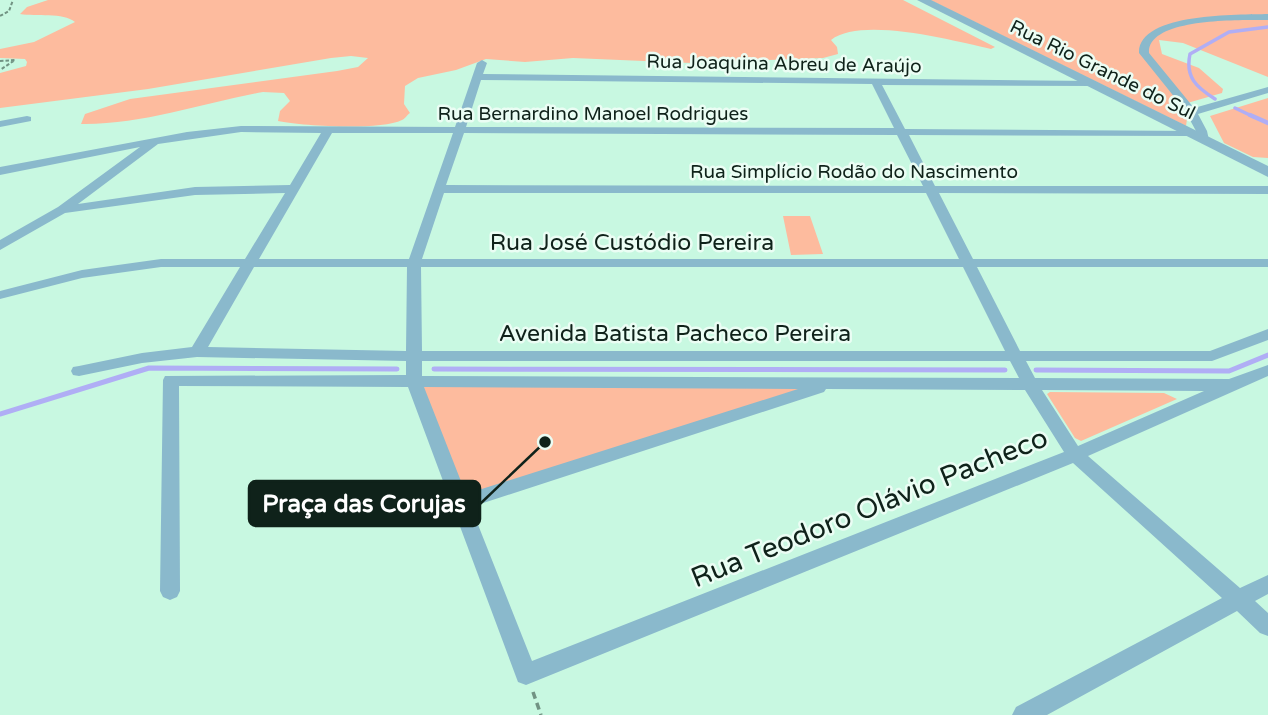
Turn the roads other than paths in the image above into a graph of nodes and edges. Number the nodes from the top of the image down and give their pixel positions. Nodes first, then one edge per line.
1 (922, 0) edge
2 (1268, 17) edge
3 (876, 82) junction
4 (1091, 84) junction
5 (1268, 90) edge
6 (1193, 112) junction
7 (27, 119) dead end
8 (0, 124) edge
9 (329, 129) junction
10 (459, 130) junction
11 (900, 132) junction
12 (1197, 136) junction
13 (156, 142) junction
14 (0, 171) edge
15 (1268, 172) edge
16 (293, 189) junction
17 (439, 189) junction
18 (930, 190) junction
19 (1268, 190) edge
20 (62, 210) junction
21 (0, 246) edge
22 (250, 263) junction
23 (414, 263) junction
24 (969, 263) junction
25 (1268, 263) edge
26 (0, 295) edge
27 (1268, 334) edge
28 (197, 352) junction
29 (1015, 355) junction
30 (413, 356) junction
31 (1268, 370) edge
32 (79, 372) dead end
33 (414, 382) junction
34 (833, 384) junction
35 (1030, 385) junction
36 (1231, 385) junction
37 (1075, 455) junction
38 (460, 503) junction
39 (1268, 584) edge
40 (170, 591) dead end
41 (1238, 600) junction
42 (1268, 626) edge
43 (1024, 715) edge

1 - 4 street, Rua Rio Grande do Sul
2 - 6 street
3 - 4 street, Rua Joaquina Abreu de Araújo
3 - 10 street, Rua Joaquina Abreu de Araújo
3 - 11 street
4 - 12 street, Rua Rio Grande do Sul
5 - 6 street
6 - 12 street
7 - 8 street
9 - 10 street, Rua Bernardino Manoel Rodrigues
9 - 13 street, Rua Bernardino Manoel Rodrigues
9 - 16 street
10 - 11 street, Rua Bernardino Manoel Rodrigues
10 - 17 street
11 - 12 street, Rua Bernardino Manoel Rodrigues
11 - 18 street
12 - 15 street, Rua Rio Grande do Sul
13 - 14 street, Rua Bernardino Manoel Rodrigues
13 - 20 street
16 - 20 street
16 - 22 street
17 - 18 street, Rua Simplício Rodão do Nascimento
17 - 23 street
18 - 19 street, Rua Simplício Rodão do Nascimento
18 - 24 street
20 - 21 street
22 - 23 street, Rua José Custódio Pereira
22 - 26 street, Rua José Custódio Pereira
22 - 28 street
23 - 24 street, Rua José Custódio Pereira
23 - 30 street
24 - 25 street, Rua José Custódio Pereira
24 - 29 street
27 - 29 street, Avenida Batista Pacheco Pereira
28 - 30 street, Avenida Batista Pacheco Pereira
28 - 32 street, Avenida Batista Pacheco Pereira
29 - 30 street, Avenida Batista Pacheco Pereira
29 - 35 street
30 - 33 street
31 - 36 street
33 - 34 street
33 - 38 street
33 - 40 street
34 - 35 street
34 - 38 street
35 - 36 street
35 - 37 street
36 - 37 street, Rua Teodoro Olávio Pacheco
37 - 38 street, Rua Teodoro Olávio Pacheco
37 - 41 street
39 - 41 street
41 - 42 street
41 - 43 street

